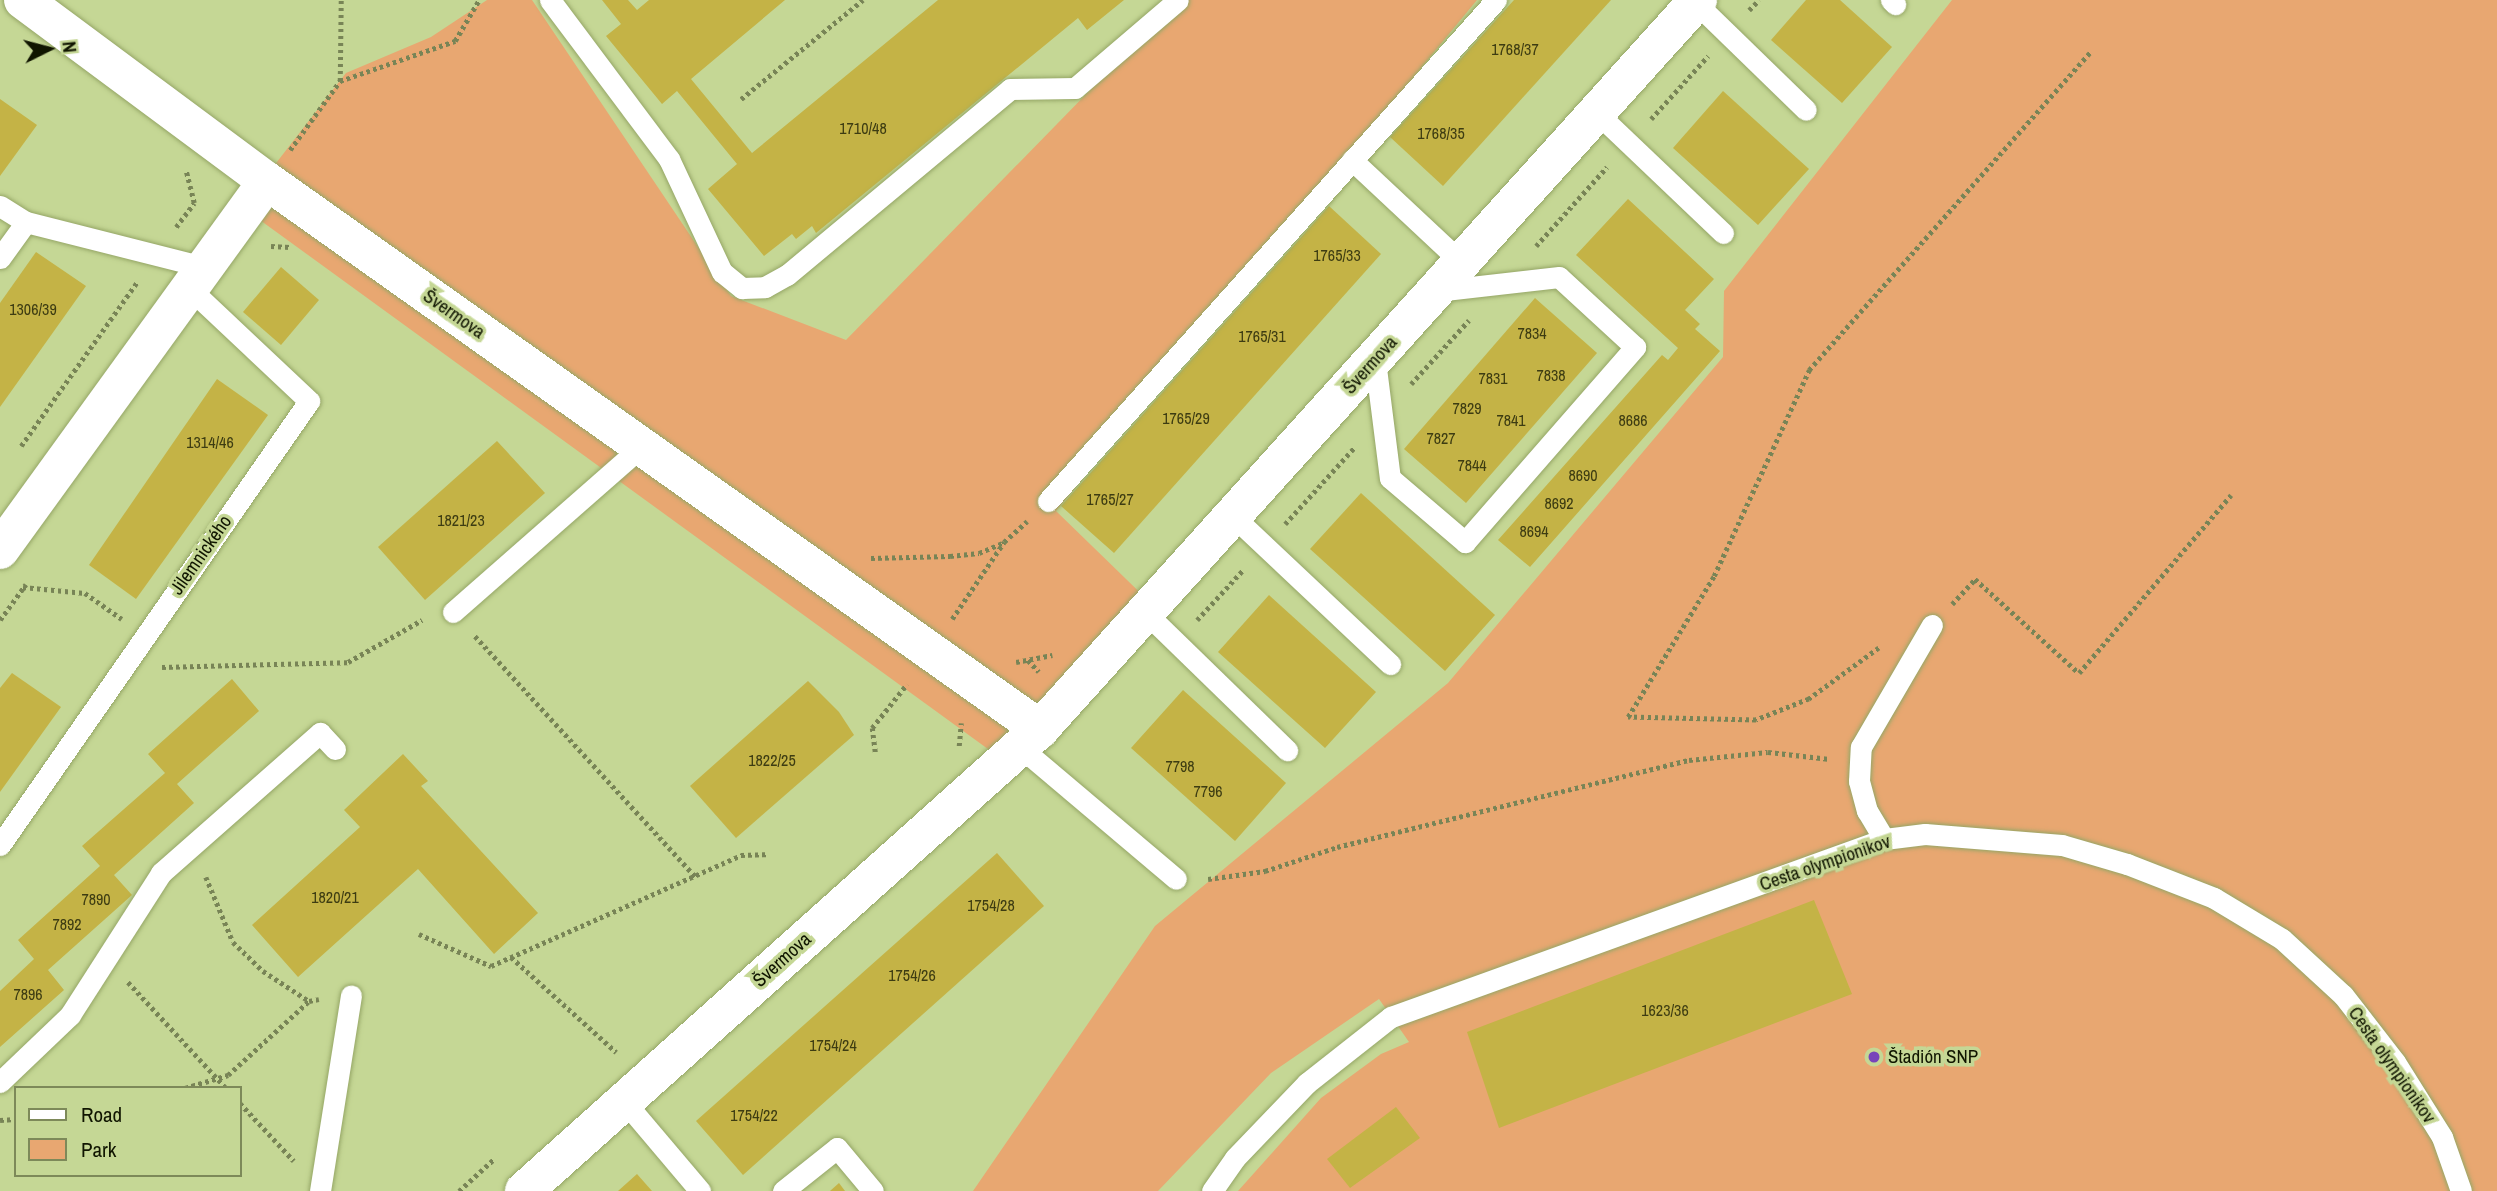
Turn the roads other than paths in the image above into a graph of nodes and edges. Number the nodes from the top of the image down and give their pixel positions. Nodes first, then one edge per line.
1 (23, 0) edge
2 (550, 0) edge
3 (1178, 0) edge
4 (1496, 0) edge
5 (1697, 2) edge
6 (1806, 110) dead end
7 (1597, 113) junction
8 (1352, 160) junction
9 (267, 181) junction
10 (0, 206) edge
11 (26, 222) junction
12 (1723, 233) dead end
13 (0, 258) edge
14 (1462, 264) junction
15 (197, 278) junction
16 (1436, 291) junction
17 (1375, 360) junction
18 (641, 447) junction
19 (1048, 501) road end
20 (1233, 516) junction
21 (0, 550) edge
22 (453, 612) road end
23 (1146, 613) junction
24 (1932, 625) road end
25 (1390, 664) dead end
26 (1030, 738) junction
27 (335, 749) dead end
28 (1287, 750) dead end
29 (1884, 839) junction
30 (0, 845) edge
31 (1176, 879) road end
32 (351, 995) road end
33 (0, 1082) edge
34 (624, 1101) junction
35 (320, 1190) edge
36 (524, 1191) edge
37 (700, 1191) edge
38 (783, 1191) edge
39 (873, 1191) edge
40 (1212, 1191) edge
41 (2461, 1191) edge

1 - 9 street
2 - 3 lane
4 - 8 lane
5 - 6 lane
5 - 7 street, Švermova
7 - 12 lane
7 - 14 street, Švermova
8 - 14 lane
8 - 19 lane
9 - 15 street
9 - 18 street, Švermova
10 - 11 lane
11 - 13 lane
11 - 15 lane
14 - 16 street, Švermova
15 - 21 street
15 - 30 lane, Jilemnického
16 - 17 street, Švermova
16 - 17 lane
17 - 20 street, Švermova
18 - 22 lane
18 - 26 street, Švermova
20 - 23 street, Švermova
20 - 25 lane
23 - 26 street, Švermova
23 - 28 lane
24 - 29 lane
26 - 31 lane
26 - 34 street, Švermova
27 - 33 lane
29 - 40 lane, Cesta olympionikov
29 - 41 lane, Cesta olympionikov
32 - 35 lane
34 - 36 street, Švermova
34 - 37 lane
38 - 39 lane

